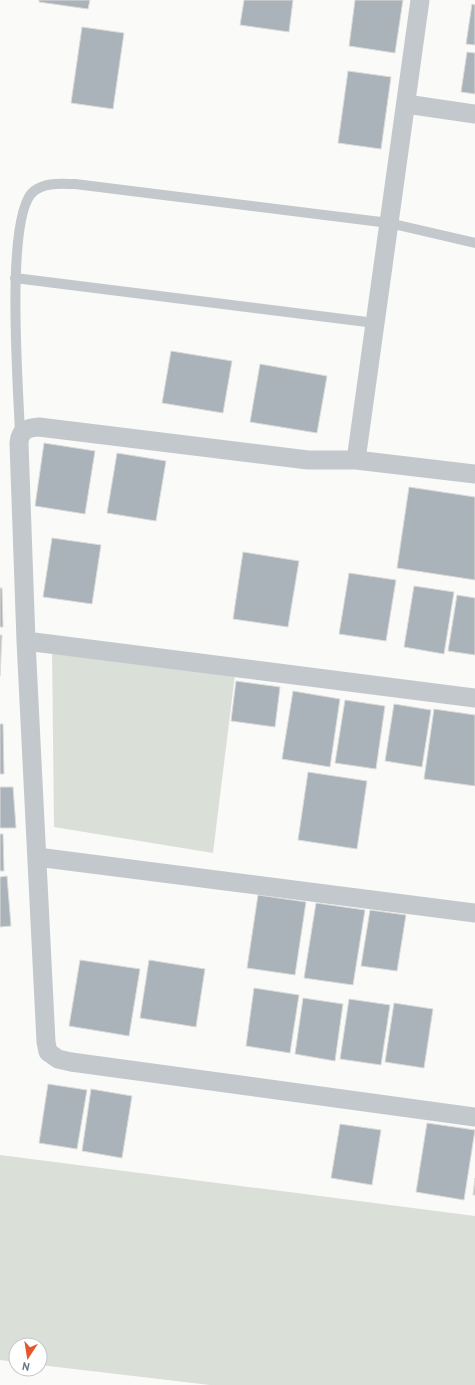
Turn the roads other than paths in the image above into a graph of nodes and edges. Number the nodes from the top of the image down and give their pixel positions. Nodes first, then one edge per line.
1 (420, 0) edge
2 (406, 104) junction
3 (475, 114) edge
4 (389, 223) junction
5 (475, 243) edge
6 (15, 278) junction
7 (375, 323) junction
8 (20, 435) junction
9 (356, 460) junction
10 (475, 474) edge
11 (26, 641) junction
12 (475, 698) edge
13 (37, 856) junction
14 (475, 913) edge
15 (475, 1117) edge

1 - 2 street
2 - 3 street
2 - 4 street
4 - 5 lane
4 - 6 lane
4 - 7 street
6 - 7 lane
6 - 8 lane
7 - 9 street
8 - 9 street
8 - 11 street
9 - 10 street
11 - 12 street
11 - 13 street
13 - 14 street
13 - 15 street

